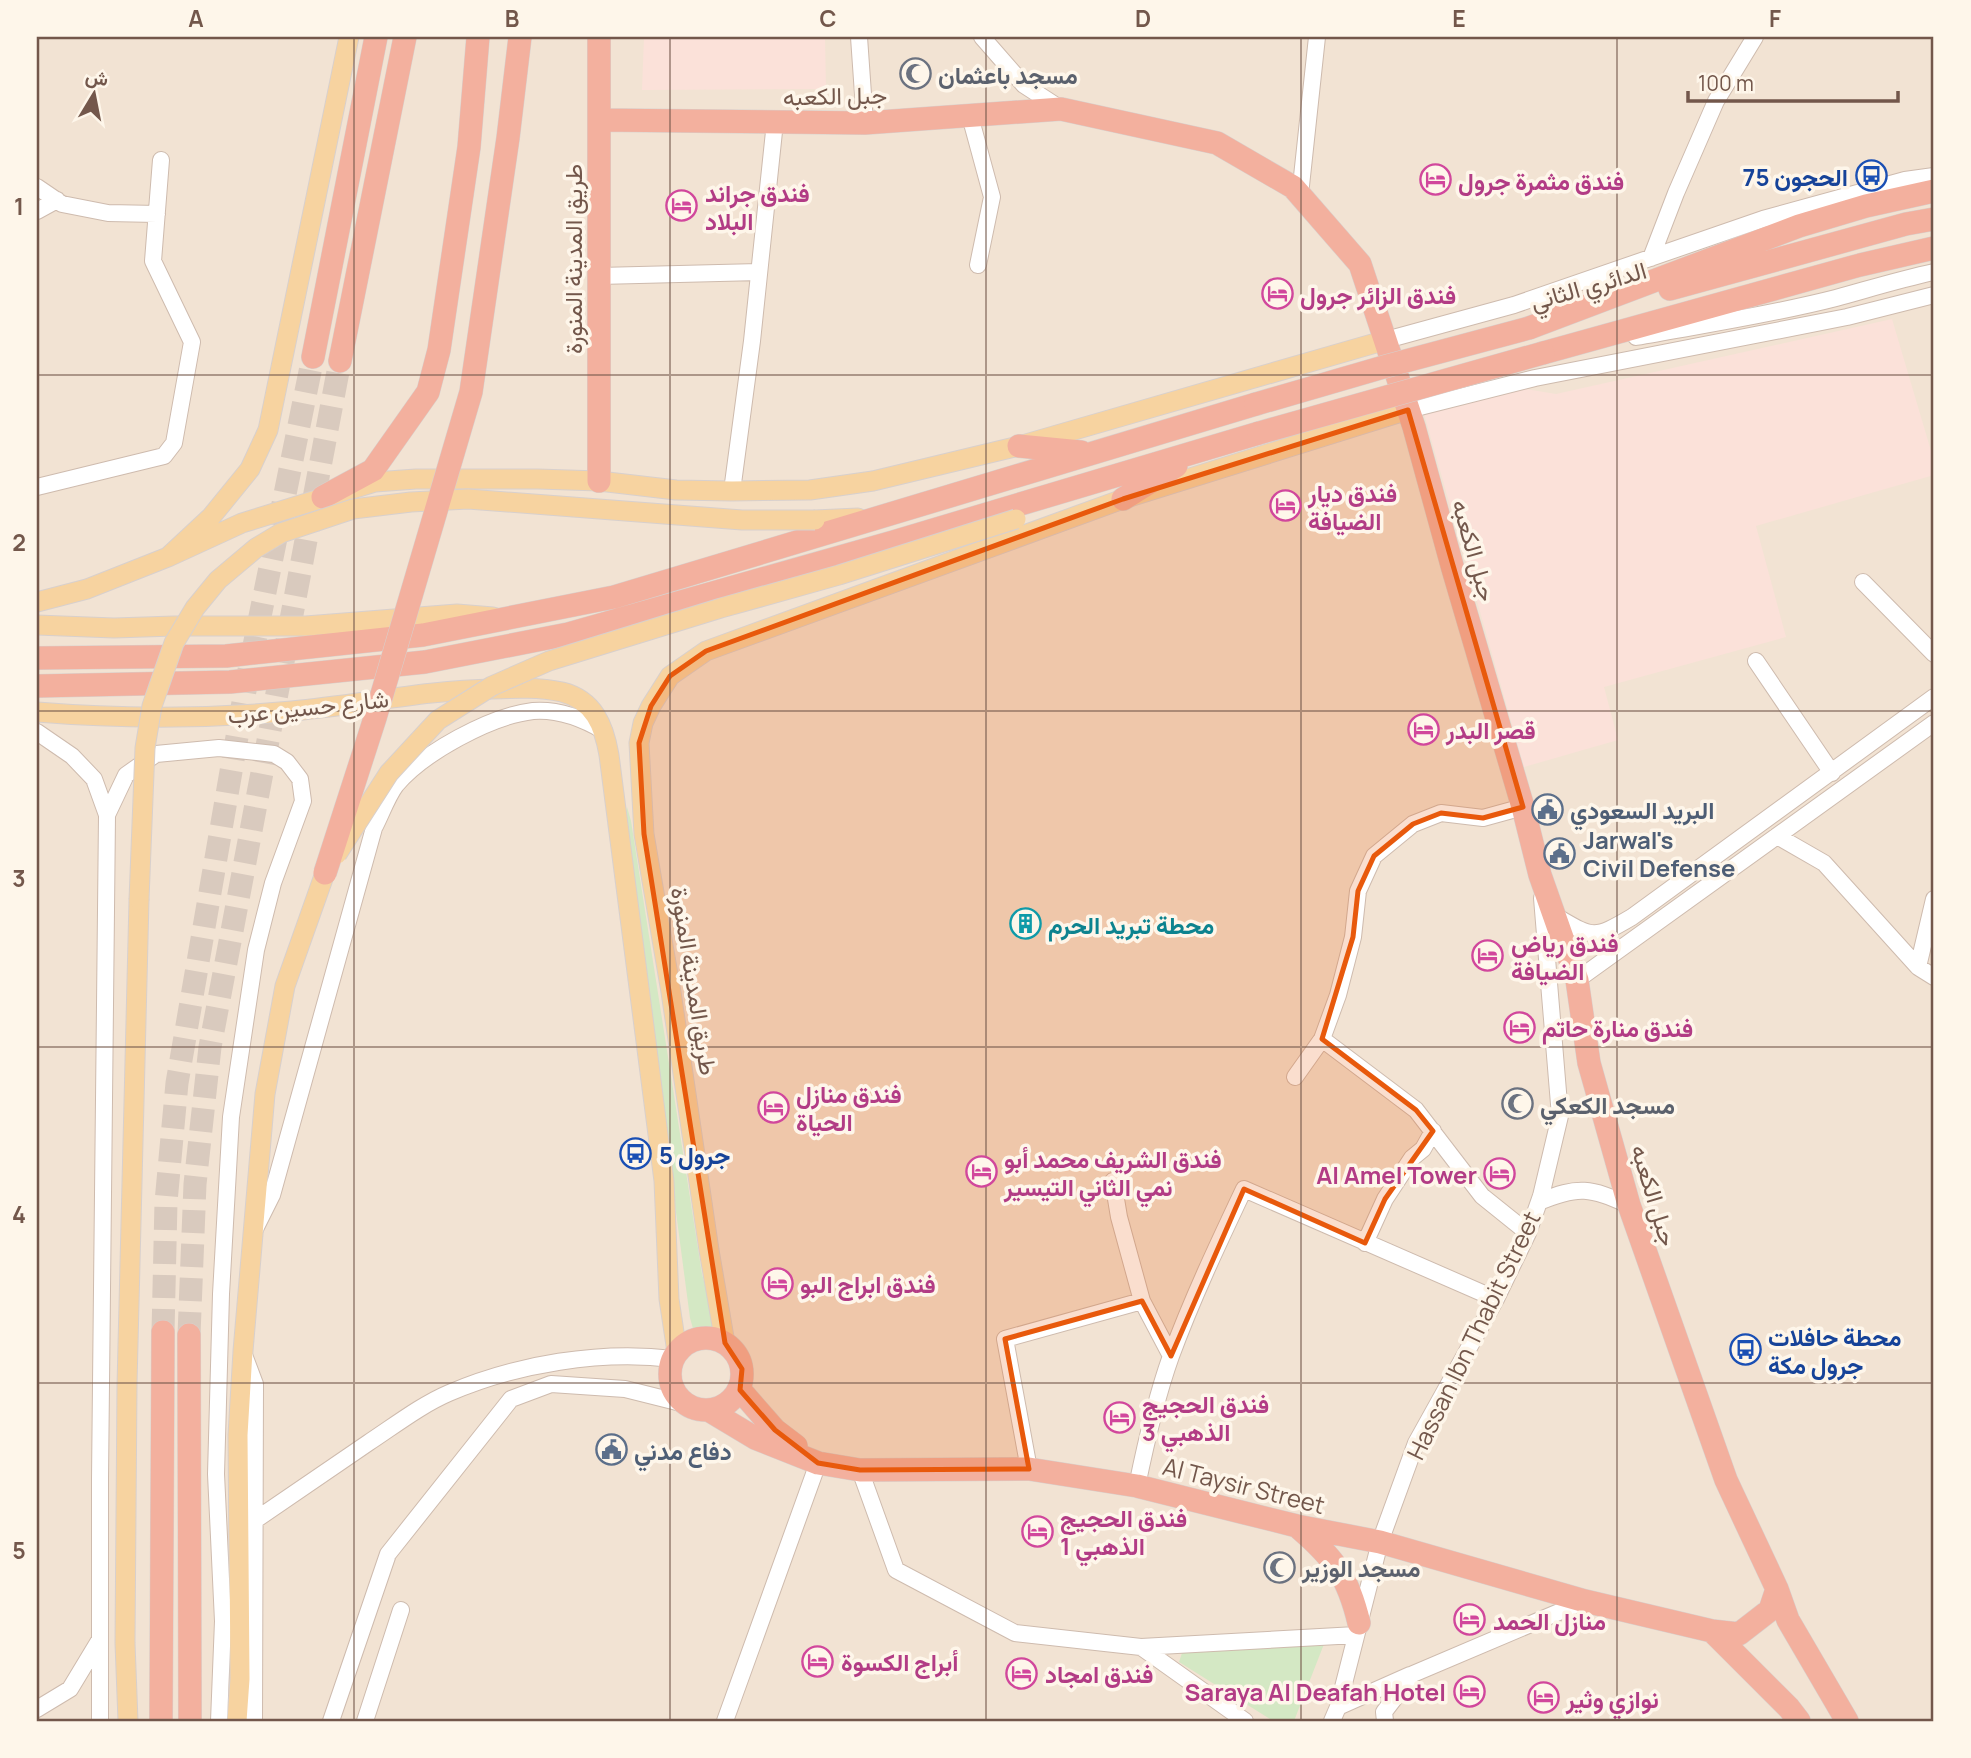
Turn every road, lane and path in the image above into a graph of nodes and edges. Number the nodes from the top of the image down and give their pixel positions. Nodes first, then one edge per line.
1 (349, 37) edge
2 (376, 37) edge
3 (405, 37) edge
4 (478, 37) edge
5 (520, 37) edge
6 (599, 37) edge
7 (859, 37) edge
8 (982, 37) edge
9 (1317, 37) edge
10 (1755, 37) edge
11 (1061, 109) junction
12 (970, 116) junction
13 (599, 120) junction
14 (775, 122) junction
15 (865, 123) junction
16 (161, 160) dead end
17 (1934, 176) edge
18 (37, 187) edge
19 (1934, 191) edge
20 (1300, 195) junction
21 (57, 200) junction
22 (37, 211) edge
23 (157, 214) junction
24 (1934, 219) edge
25 (1934, 248) edge
26 (1651, 258) junction
27 (978, 265) dead end
28 (759, 272) junction
29 (1934, 272) edge
30 (599, 276) junction
31 (1934, 295) edge
32 (1529, 328) junction
33 (1386, 340) junction
34 (1544, 353) junction
35 (313, 357) tunnel mouth
36 (340, 361) tunnel mouth
37 (1408, 410) junction
38 (1019, 446) junction
39 (1202, 449) junction
40 (1091, 453) junction
41 (599, 481) junction
42 (37, 486) edge
43 (732, 491) junction
44 (1058, 493) junction
45 (323, 497) junction
46 (1123, 499) junction
47 (884, 516) junction
48 (168, 557) junction
49 (1863, 582) dead end
50 (37, 602) edge
51 (509, 618) junction
52 (37, 625) edge
53 (1934, 654) edge
54 (37, 658) edge
55 (1756, 661) dead end
56 (37, 686) edge
57 (1934, 696) edge
58 (37, 712) edge
59 (1934, 723) edge
60 (604, 731) junction
61 (37, 732) edge
62 (1832, 772) junction
63 (1523, 807) junction
64 (107, 815) junction
65 (1777, 836) junction
66 (325, 873) junction
67 (1540, 875) junction
68 (1934, 899) edge
69 (1554, 915) junction
70 (1918, 967) junction
71 (1934, 977) edge
72 (1577, 980) junction
73 (1322, 1039) junction
74 (1295, 1077) dead end
75 (1433, 1131) junction
76 (1113, 1181) dead end
77 (1539, 1202) junction
78 (1629, 1205) junction
79 (253, 1231) junction
80 (1528, 1233) junction
81 (1365, 1243) junction
82 (1496, 1298) junction
83 (1142, 1301) junction
84 (163, 1332) tunnel mouth
85 (189, 1335) tunnel mouth
86 (725, 1343) junction
87 (243, 1351) junction
88 (675, 1355) junction
89 (1171, 1356) junction
90 (548, 1364) junction
91 (551, 1384) junction
92 (740, 1390) junction
93 (685, 1404) junction
94 (709, 1411) junction
95 (818, 1463) junction
96 (860, 1469) junction
97 (1029, 1469) junction
98 (1137, 1486) junction
99 (254, 1521) junction
100 (1297, 1526) junction
101 (1380, 1542) junction
102 (1777, 1589) junction
103 (1585, 1601) junction
104 (401, 1610) dead end
105 (1358, 1629) junction
106 (1712, 1631) junction
107 (100, 1638) junction
108 (1141, 1647) junction
109 (1413, 1674) junction
110 (37, 1710) edge
111 (1335, 1714) edge
112 (100, 1721) edge
113 (128, 1721) edge
114 (161, 1721) edge
115 (190, 1721) edge
116 (219, 1721) edge
117 (237, 1721) edge
118 (254, 1721) edge
119 (331, 1721) edge
120 (365, 1721) edge
121 (724, 1721) edge
122 (1245, 1721) edge
123 (1385, 1721) edge
124 (1799, 1721) edge
125 (1847, 1721) edge

1 - 48 main road
2 - 35 highway
3 - 36 highway
4 - 45 highway
5 - 66 highway, bridge
6 - 13 highway, طريق المدينة المنورة
7 - 15 street
8 - 11 street
9 - 20 street
10 - 26 street
11 - 12 highway, جبل الكعبه
11 - 20 highway, جبل الكعبه
12 - 15 highway, جبل الكعبه
12 - 27 street
13 - 14 highway, جبل الكعبه
13 - 30 highway, طريق المدينة المنورة
14 - 15 highway, جبل الكعبه
14 - 28 street
16 - 23 street
17 - 26 street
18 - 21 street
19 - 32 highway
20 - 33 highway, جبل الكعبه
21 - 22 street
21 - 23 street
23 - 42 street
24 - 32 highway, الدائري الثاني
25 - 34 highway
26 - 33 street
28 - 30 street
28 - 43 street
29 - 34 street
30 - 41 highway, طريق المدينة المنورة
31 - 37 street
32 - 40 highway, الدائري الثاني, bridge
33 - 37 highway, جبل الكعبه
33 - 38 main road
34 - 39 highway, bridge
37 - 46 main road, طريق المدينة المنورة
37 - 63 highway, جبل الكعبه
38 - 40 highway
38 - 43 main road
39 - 44 highway
39 - 46 highway
40 - 47 highway, الدائري الثاني
41 - 43 main road
41 - 45 main road
44 - 56 highway
44 - 66 main road, bridge
45 - 48 main road
46 - 86 main road, طريق المدينة المنورة
47 - 51 highway, الدائري الثاني
47 - 113 main road, bridge
48 - 50 main road
49 - 53 street
51 - 52 main road
51 - 54 highway, الدائري الثاني
55 - 62 street
57 - 62 street
58 - 60 main road, شارع حسين عرب
59 - 65 street
60 - 79 street
60 - 88 main road
61 - 64 street
62 - 69 street
63 - 67 highway, جبل الكعبه
63 - 73 street
64 - 107 street
64 - 116 street
65 - 70 street
65 - 72 street
66 - 79 main road
67 - 69 highway, جبل الكعبه
67 - 77 street, Hassan Ibn Thabit Street
68 - 70 street
69 - 72 highway, جبل الكعبه
70 - 71 street
72 - 78 highway, جبل الكعبه
73 - 74 street
73 - 75 street
75 - 80 street
75 - 81 street
76 - 83 street
77 - 78 street
77 - 80 street, Hassan Ibn Thabit Street
78 - 102 highway, جبل الكعبه
79 - 87 main road
80 - 82 street, Hassan Ibn Thabit Street
81 - 82 street
81 - 89 street
82 - 101 street, Hassan Ibn Thabit Street
83 - 89 street
83 - 97 street
84 - 114 highway
85 - 115 highway
86 - 88 highway
86 - 92 highway
87 - 99 street
87 - 117 main road
88 - 90 street
88 - 93 highway
89 - 98 street
90 - 91 street
90 - 99 street
91 - 93 street
91 - 119 street
92 - 94 highway
92 - 95 highway
93 - 94 highway
94 - 95 highway, Al Taysir Street
95 - 96 highway, Al Taysir Street
95 - 121 street
96 - 97 highway, Al Taysir Street
96 - 108 street
97 - 98 highway, Al Taysir Street
98 - 100 highway, Al Taysir Street
99 - 118 street
100 - 101 highway, Al Taysir Street
100 - 105 highway
101 - 103 highway, Al Taysir Street
101 - 105 street, Hassan Ibn Thabit Street
102 - 106 highway
102 - 125 highway, جبل الكعبه
103 - 106 highway, Al Taysir Street
103 - 109 street
104 - 120 street
105 - 108 street
105 - 111 street, Hassan Ibn Thabit Street
106 - 124 highway
107 - 110 street
107 - 112 street
108 - 122 street
109 - 111 street
109 - 123 street

